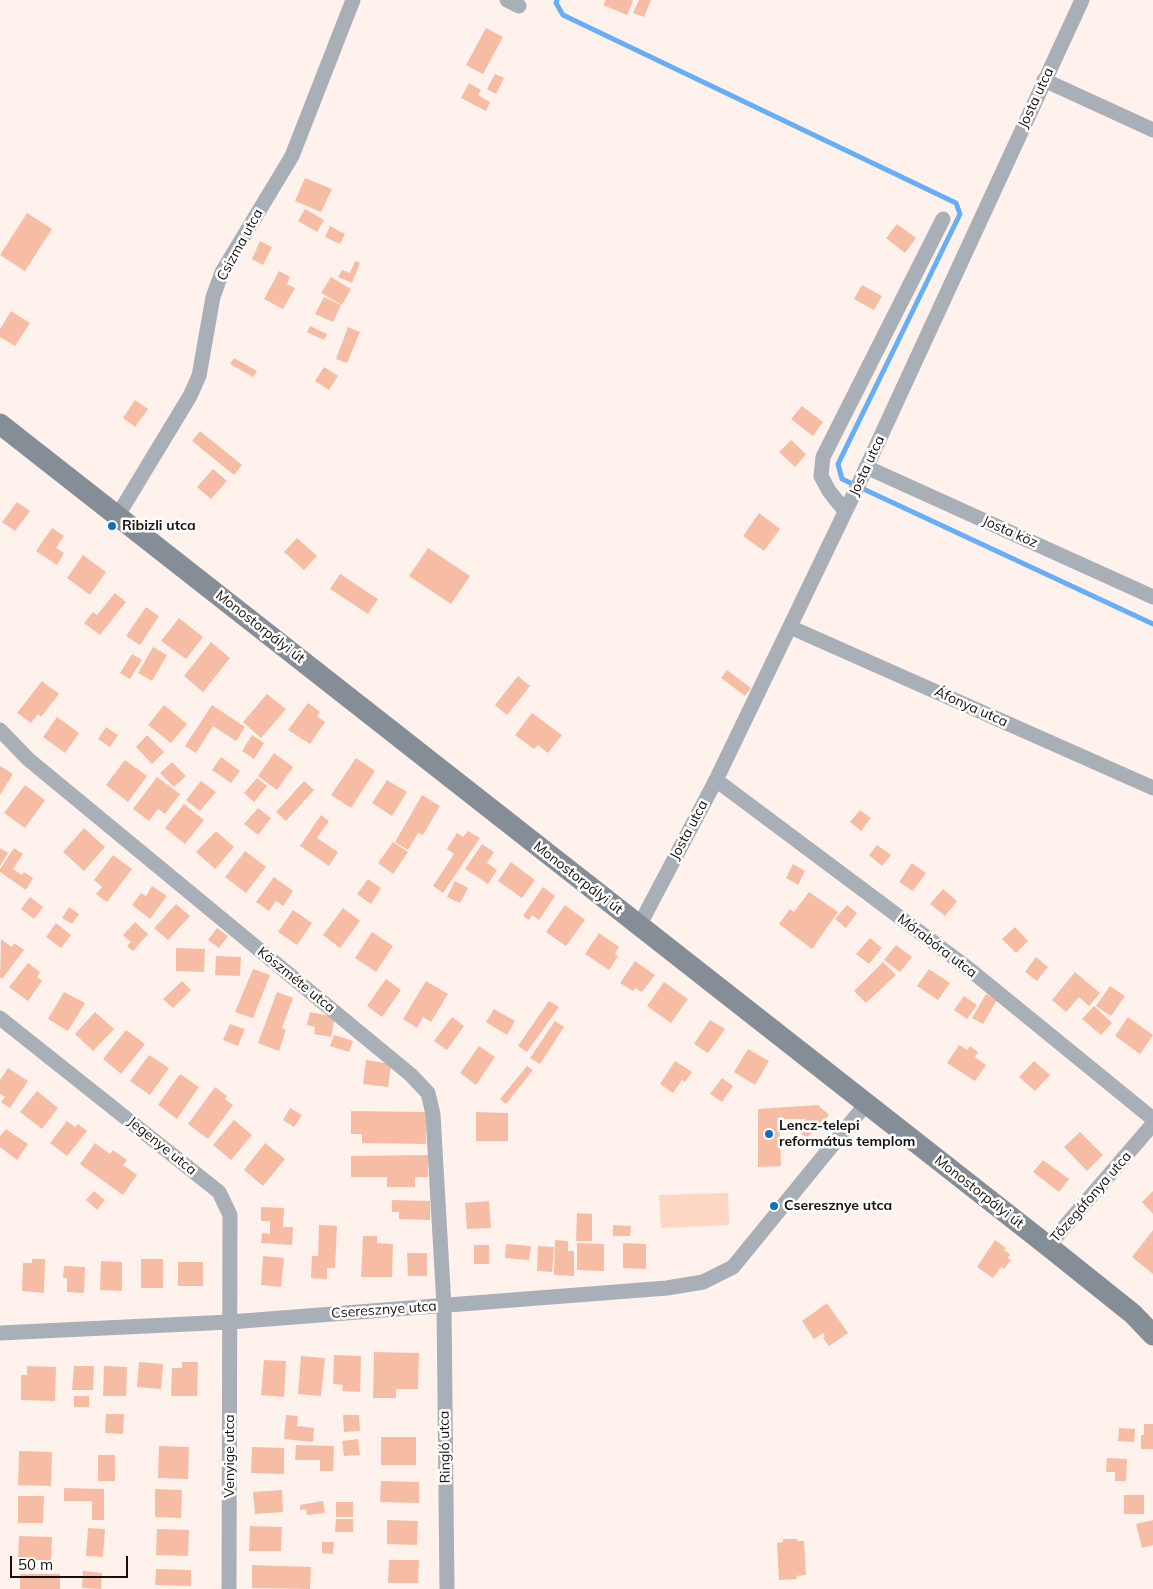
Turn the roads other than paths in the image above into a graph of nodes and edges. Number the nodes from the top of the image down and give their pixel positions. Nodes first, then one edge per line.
1 (353, 0) edge
2 (1082, 0) edge
3 (1044, 80) junction
4 (1153, 130) edge
5 (943, 219) dead end
6 (0, 424) edge
7 (863, 473) junction
8 (845, 511) junction
9 (118, 515) junction
10 (1153, 597) edge
11 (790, 626) junction
12 (0, 730) edge
13 (716, 780) junction
14 (1153, 788) edge
15 (639, 926) junction
16 (0, 1018) edge
17 (866, 1104) junction
18 (1153, 1119) edge
19 (1150, 1134) edge
20 (1048, 1246) junction
21 (444, 1306) junction
22 (230, 1322) junction
23 (0, 1333) edge
24 (1153, 1335) edge
25 (229, 1589) edge
26 (447, 1589) edge

1 - 9 street, Csizma utca
2 - 3 street, Josta utca
3 - 4 street
3 - 7 street, Josta utca
5 - 8 street
6 - 9 street, Monostorpályi út
7 - 8 street, Josta utca
7 - 10 street, Josta köz
8 - 11 street, Josta utca
9 - 15 street, Monostorpályi út
11 - 13 street, Josta utca
11 - 14 street, Áfonya utca
12 - 21 street, Köszméte utca
13 - 15 street, Josta utca
13 - 18 street, Mórabóra utca
15 - 17 street, Monostorpályi út
16 - 22 street, Jegenye utca
17 - 20 street, Monostorpályi út
17 - 21 street, Cseresznye utca
19 - 20 street, Tőzegáfonya utca
20 - 24 street, Monostorpályi út
21 - 22 street, Cseresznye utca
21 - 26 street, Ringló utca
22 - 23 street, Cseresznye utca
22 - 25 street, Venyige utca

